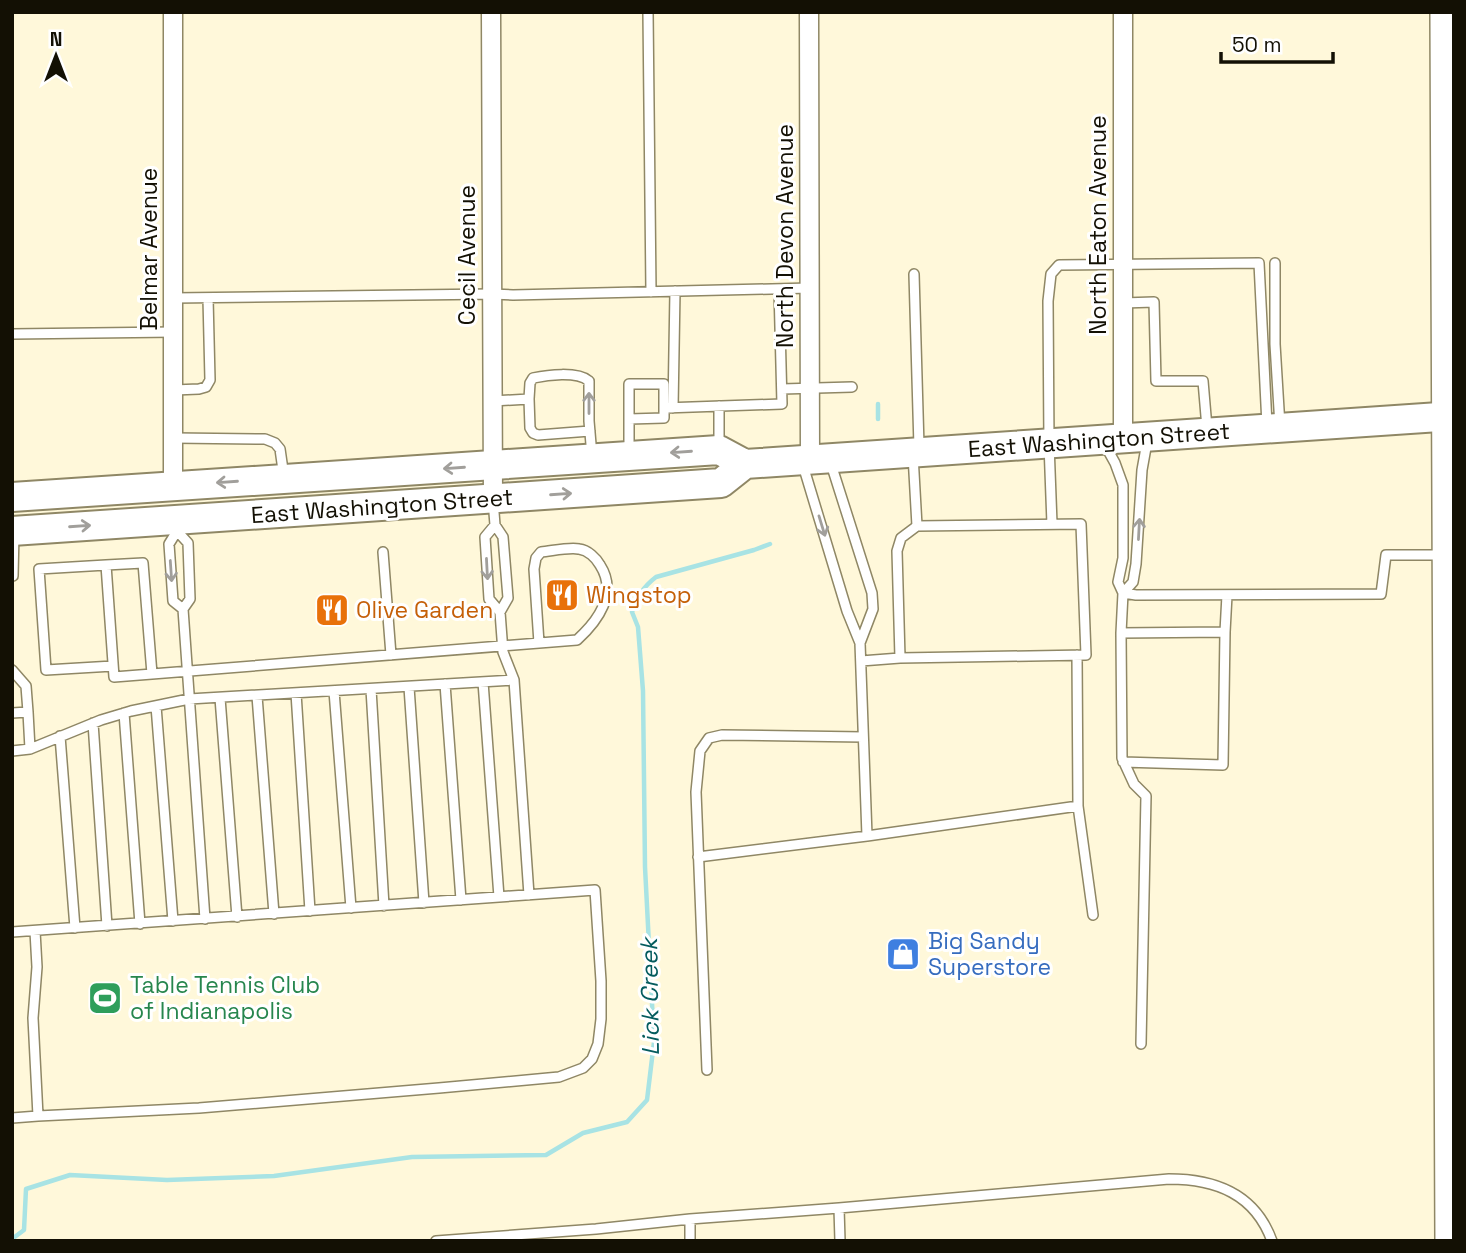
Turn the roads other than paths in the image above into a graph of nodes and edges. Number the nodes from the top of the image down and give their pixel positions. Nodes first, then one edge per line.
1 (173, 12) edge
2 (491, 12) edge
3 (648, 12) edge
4 (809, 12) edge
5 (1123, 12) edge
6 (1442, 12) edge
7 (1448, 212) edge
8 (1275, 263) dead end
9 (1123, 265) junction
10 (914, 274) dead end
11 (810, 288) junction
12 (779, 289) junction
13 (675, 291) junction
14 (651, 292) junction
15 (492, 294) junction
16 (174, 298) junction
17 (208, 298) junction
18 (1123, 303) junction
19 (1448, 311) edge
20 (174, 332) junction
21 (12, 334) edge
22 (852, 387) dead end
23 (810, 388) junction
24 (782, 389) junction
25 (174, 390) junction
26 (529, 399) junction
27 (492, 401) junction
28 (719, 406) junction
29 (668, 408) junction
30 (1448, 417) edge
31 (629, 419) junction
32 (1274, 428) junction
33 (1207, 433) junction
34 (174, 438) junction
35 (1125, 438) junction
36 (1049, 444) junction
37 (591, 445) junction
38 (719, 450) junction
39 (916, 453) junction
40 (629, 456) junction
41 (814, 460) junction
42 (745, 464) junction
43 (492, 465) junction
44 (284, 479) junction
45 (173, 486) junction
46 (12, 497) edge
47 (494, 512) junction
48 (1052, 524) junction
49 (1449, 524) edge
50 (177, 525) junction
51 (916, 526) junction
52 (13, 531) edge
53 (383, 552) dead end
54 (1444, 555) junction
55 (106, 565) junction
56 (13, 576) edge
57 (1123, 593) junction
58 (1227, 595) junction
59 (183, 608) junction
60 (500, 612) junction
61 (1225, 632) junction
62 (1121, 633) junction
63 (539, 643) junction
64 (860, 643) junction
65 (502, 646) junction
66 (391, 655) junction
67 (1077, 655) junction
68 (900, 658) junction
69 (861, 661) junction
70 (113, 666) junction
71 (12, 670) edge
72 (187, 672) junction
73 (152, 674) junction
74 (514, 680) junction
75 (482, 682) junction
76 (445, 684) junction
77 (409, 687) junction
78 (372, 689) junction
79 (334, 691) junction
80 (296, 694) junction
81 (257, 696) junction
82 (220, 698) junction
83 (190, 699) junction
84 (156, 706) junction
85 (28, 712) junction
86 (12, 713) edge
87 (124, 713) junction
88 (93, 723) junction
89 (60, 736) junction
90 (863, 737) junction
91 (30, 748) junction
92 (12, 751) edge
93 (1123, 762) junction
94 (1078, 806) junction
95 (867, 836) junction
96 (698, 857) junction
97 (529, 895) junction
98 (499, 897) junction
99 (461, 900) junction
100 (424, 903) junction
101 (384, 906) junction
102 (351, 908) junction
103 (310, 911) junction
104 (274, 914) junction
105 (1093, 915) dead end
106 (237, 917) junction
107 (205, 919) junction
108 (173, 921) junction
109 (140, 924) junction
110 (107, 926) junction
111 (75, 928) junction
112 (35, 931) junction
113 (12, 932) edge
114 (1450, 960) edge
115 (1141, 1044) dead end
116 (707, 1070) dead end
117 (38, 1116) junction
118 (12, 1118) edge
119 (1450, 1151) edge
120 (839, 1208) junction
121 (690, 1219) junction
122 (596, 1229) junction
123 (436, 1241) edge
124 (604, 1241) edge
125 (690, 1241) edge
126 (840, 1241) edge
127 (1272, 1241) edge
128 (1447, 1241) edge

1 - 16 street, Belmar Avenue
2 - 15 street, Cecil Avenue
3 - 14 lane
4 - 11 street, North Devon Avenue
5 - 9 street, North Eaton Avenue
6 - 7 street
7 - 19 street
8 - 32 lane
9 - 18 street, North Eaton Avenue
9 - 32 lane
9 - 36 lane
10 - 39 lane
11 - 12 lane
11 - 23 street, North Devon Avenue
12 - 13 lane
12 - 24 lane
13 - 14 lane
13 - 29 lane
14 - 15 lane
15 - 17 lane
15 - 27 street, Cecil Avenue
16 - 17 lane
16 - 20 street, Belmar Avenue
17 - 25 lane
18 - 33 lane
18 - 35 street, North Eaton Avenue
19 - 30 street
20 - 21 lane
20 - 25 street, Belmar Avenue
22 - 23 lane
23 - 24 lane
23 - 41 street, North Devon Avenue
24 - 28 lane
25 - 34 street, Belmar Avenue
26 - 27 lane
26 - 37 lane
37 -> 26 lane
27 - 43 street, Cecil Avenue
28 - 29 lane
28 - 38 lane
29 - 31 lane
29 - 31 lane
30 - 32 main road, East Washington Street
30 - 49 street
31 - 40 lane
32 - 33 main road, East Washington Street
33 - 35 main road, East Washington Street
34 - 44 lane
34 - 45 street, Belmar Avenue
35 - 36 main road, East Washington Street
35 - 57 lane
57 -> 35 lane
36 - 39 main road, East Washington Street
36 - 48 lane
37 - 40 main road, East Washington Street
37 - 43 main road, East Washington Street
38 -> 40 main road, East Washington Street
38 - 42 main road
39 - 41 main road, East Washington Street
39 - 51 lane
41 - 42 main road, East Washington Street
41 -> 64 lane
41 - 64 lane
47 -> 42 main road, East Washington Street
43 -> 44 main road, East Washington Street
43 - 47 street, Cecil Avenue
44 -> 45 main road, East Washington Street
45 - 46 main road, East Washington Street
47 - 50 main road, East Washington Street
47 - 60 lane
47 -> 60 lane
48 - 51 lane
48 - 67 lane
49 - 54 street
52 -> 50 main road, East Washington Street
50 - 59 lane
50 -> 59 lane
51 - 68 lane
52 - 56 lane
53 - 66 lane
54 - 58 lane
54 - 114 street
55 - 70 lane
55 - 70 lane
55 - 73 lane
57 - 58 lane
57 - 62 lane
58 - 61 lane
59 - 72 lane
60 - 65 lane
61 - 62 lane
61 - 93 lane
62 - 93 lane
63 - 63 lane
63 - 65 lane
64 - 69 lane
65 - 66 lane
65 - 74 lane
66 - 72 lane
67 - 68 lane
67 - 94 lane
68 - 69 lane
69 - 90 lane
70 - 73 lane
71 - 85 lane
72 - 73 lane
72 - 83 lane
74 - 75 lane
74 - 97 lane
75 - 76 lane
75 - 98 lane
76 - 77 lane
76 - 99 lane
77 - 78 lane
77 - 100 lane
78 - 79 lane
78 - 101 lane
79 - 80 lane
79 - 102 lane
80 - 81 lane
80 - 103 lane
81 - 82 lane
81 - 104 lane
82 - 83 lane
82 - 106 lane
83 - 84 lane
83 - 107 lane
84 - 87 lane
84 - 108 lane
85 - 86 lane
85 - 91 lane
87 - 88 lane
87 - 109 lane
88 - 89 lane
88 - 110 lane
89 - 91 lane
89 - 111 lane
90 - 95 lane
90 - 96 lane
91 - 92 lane
93 - 115 lane
94 - 95 lane
94 - 105 lane
95 - 96 lane
96 - 116 lane
97 - 98 lane
97 - 117 lane
98 - 99 lane
99 - 100 lane
100 - 101 lane
101 - 102 lane
102 - 103 lane
103 - 104 lane
104 - 106 lane
106 - 107 lane
107 - 108 lane
108 - 109 lane
109 - 110 lane
110 - 111 lane
111 - 112 lane
112 - 113 lane
112 - 117 lane
114 - 119 street
117 - 118 lane
119 - 128 street
120 - 121 lane
120 - 126 lane
120 - 127 lane
121 - 122 lane
121 - 125 lane
122 - 123 lane
122 - 124 lane

